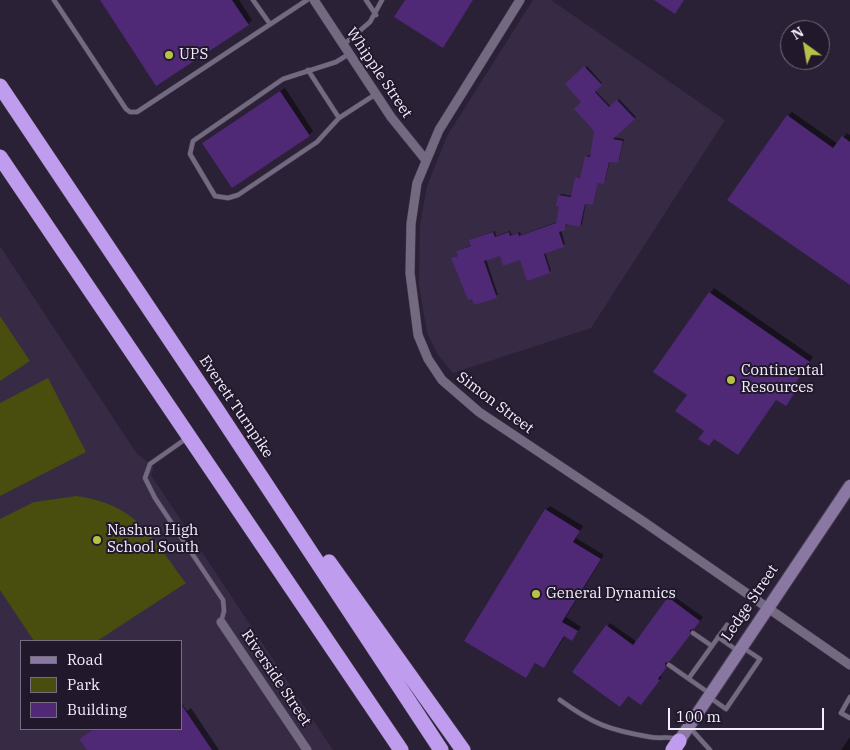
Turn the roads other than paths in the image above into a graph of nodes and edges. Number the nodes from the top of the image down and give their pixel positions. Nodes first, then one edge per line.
1 (54, 0) edge
2 (254, 0) edge
3 (307, 0) edge
4 (314, 0) edge
5 (366, 0) edge
6 (382, 0) edge
7 (520, 0) edge
8 (376, 15) junction
9 (270, 24) junction
10 (343, 45) junction
11 (349, 54) junction
12 (308, 70) junction
13 (0, 86) edge
14 (376, 94) junction
15 (339, 118) junction
16 (0, 157) edge
17 (426, 160) junction
18 (216, 407) junction
19 (188, 437) junction
20 (850, 486) edge
21 (767, 608) junction
22 (221, 622) joint
23 (727, 625) dead end
24 (693, 633) dead end
25 (718, 637) junction
26 (712, 646) junction
27 (740, 648) junction
28 (669, 665) dead end
29 (850, 665) edge
30 (689, 678) junction
31 (709, 695) junction
32 (850, 697) edge
33 (560, 700) dead end
34 (850, 718) edge
35 (688, 726) junction
36 (676, 745) edge
37 (307, 750) edge
38 (401, 750) edge
39 (441, 750) edge
40 (463, 750) edge
41 (710, 750) edge

1 - 9 lane
2 - 9 lane
3 - 9 lane
4 - 10 street, Whipple Street
5 - 8 lane
6 - 8 lane
7 - 17 street, Simon Street
8 - 10 lane
10 - 11 street, Whipple Street
11 - 12 lane
11 - 14 street, Whipple Street
12 - 15 lane
12 - 15 lane
13 - 18 highway, Everett Turnpike
14 - 15 lane
14 - 17 street, Whipple Street
16 - 19 highway
17 - 21 street, Simon Street
18 - 39 highway, Everett Turnpike
18 - 40 highway
19 - 22 lane
19 - 38 highway
20 - 21 street, Ledge Street
21 - 27 street, Ledge Street
21 - 29 street, Simon Street
22 - 37 street, Riverside Street
23 - 25 lane
24 - 26 lane
25 - 26 lane
25 - 27 lane
26 - 30 lane
27 - 31 street, Ledge Street
27 - 31 lane
28 - 30 lane
30 - 31 lane
31 - 35 street, Ledge Street
32 - 34 lane
33 - 36 lane
35 - 36 street, Ledge Street
35 - 41 lane

